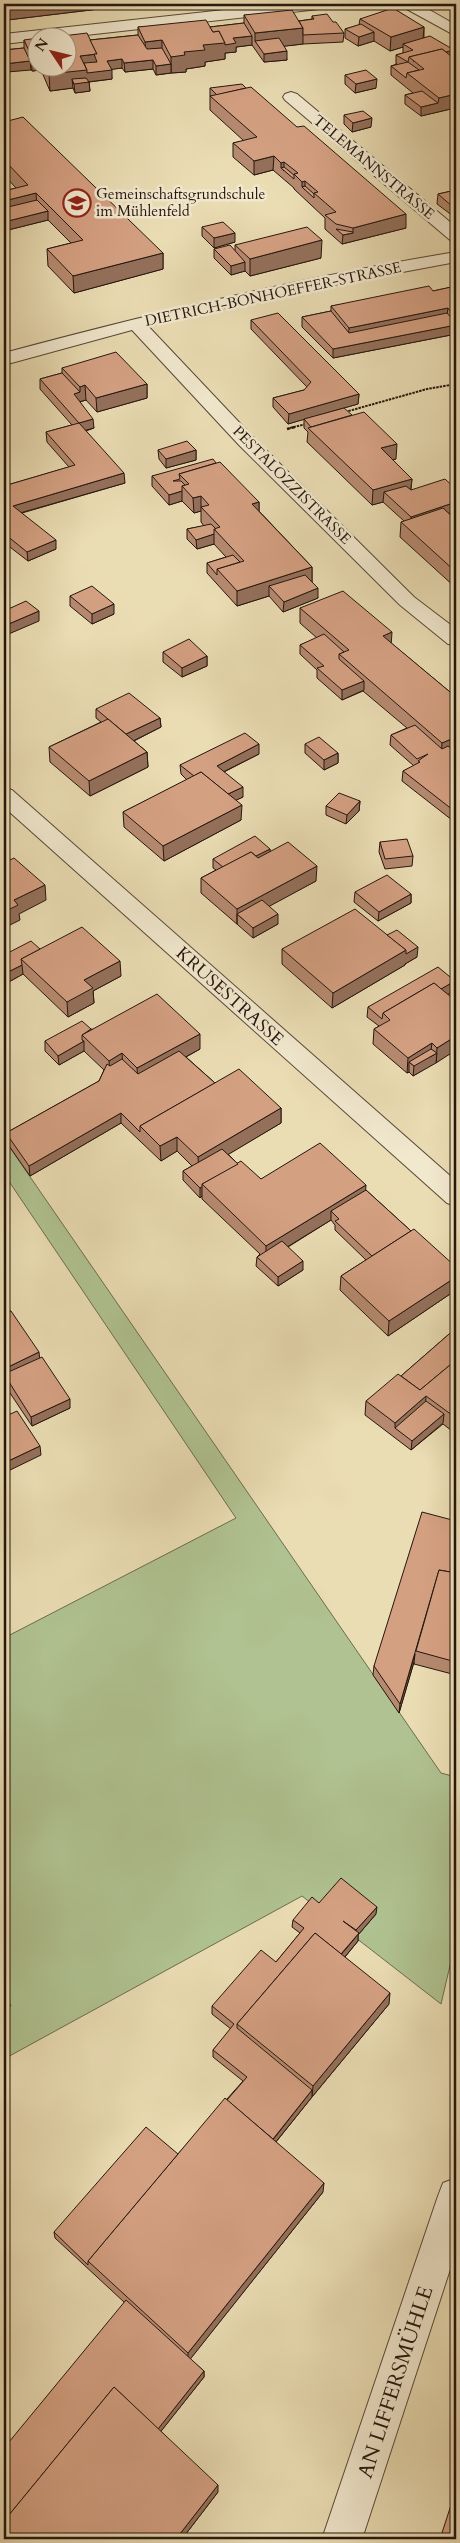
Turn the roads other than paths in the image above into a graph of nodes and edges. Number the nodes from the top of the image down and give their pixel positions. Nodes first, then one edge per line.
1 (319, 4) edge
2 (408, 4) edge
3 (456, 31) edge
4 (4, 39) edge
5 (291, 97) dead end
6 (456, 236) edge
7 (456, 257) edge
8 (135, 323) junction
9 (4, 359) edge
10 (456, 639) edge
11 (4, 795) edge
12 (456, 1196) edge
13 (456, 2196) edge
14 (342, 2539) edge

1 - 4 street
2 - 3 street
5 - 6 street, TELEMANNSTRASSE
7 - 8 street, DIETRICH-BONHOEFFER-STRASSE
8 - 9 street, DIETRICH-BONHOEFFER-STRASSE
8 - 10 street, PESTALOZZISTRASSE
11 - 12 street, KRUSESTRASSE
13 - 14 street, AN LIFFERSMÜHLE

